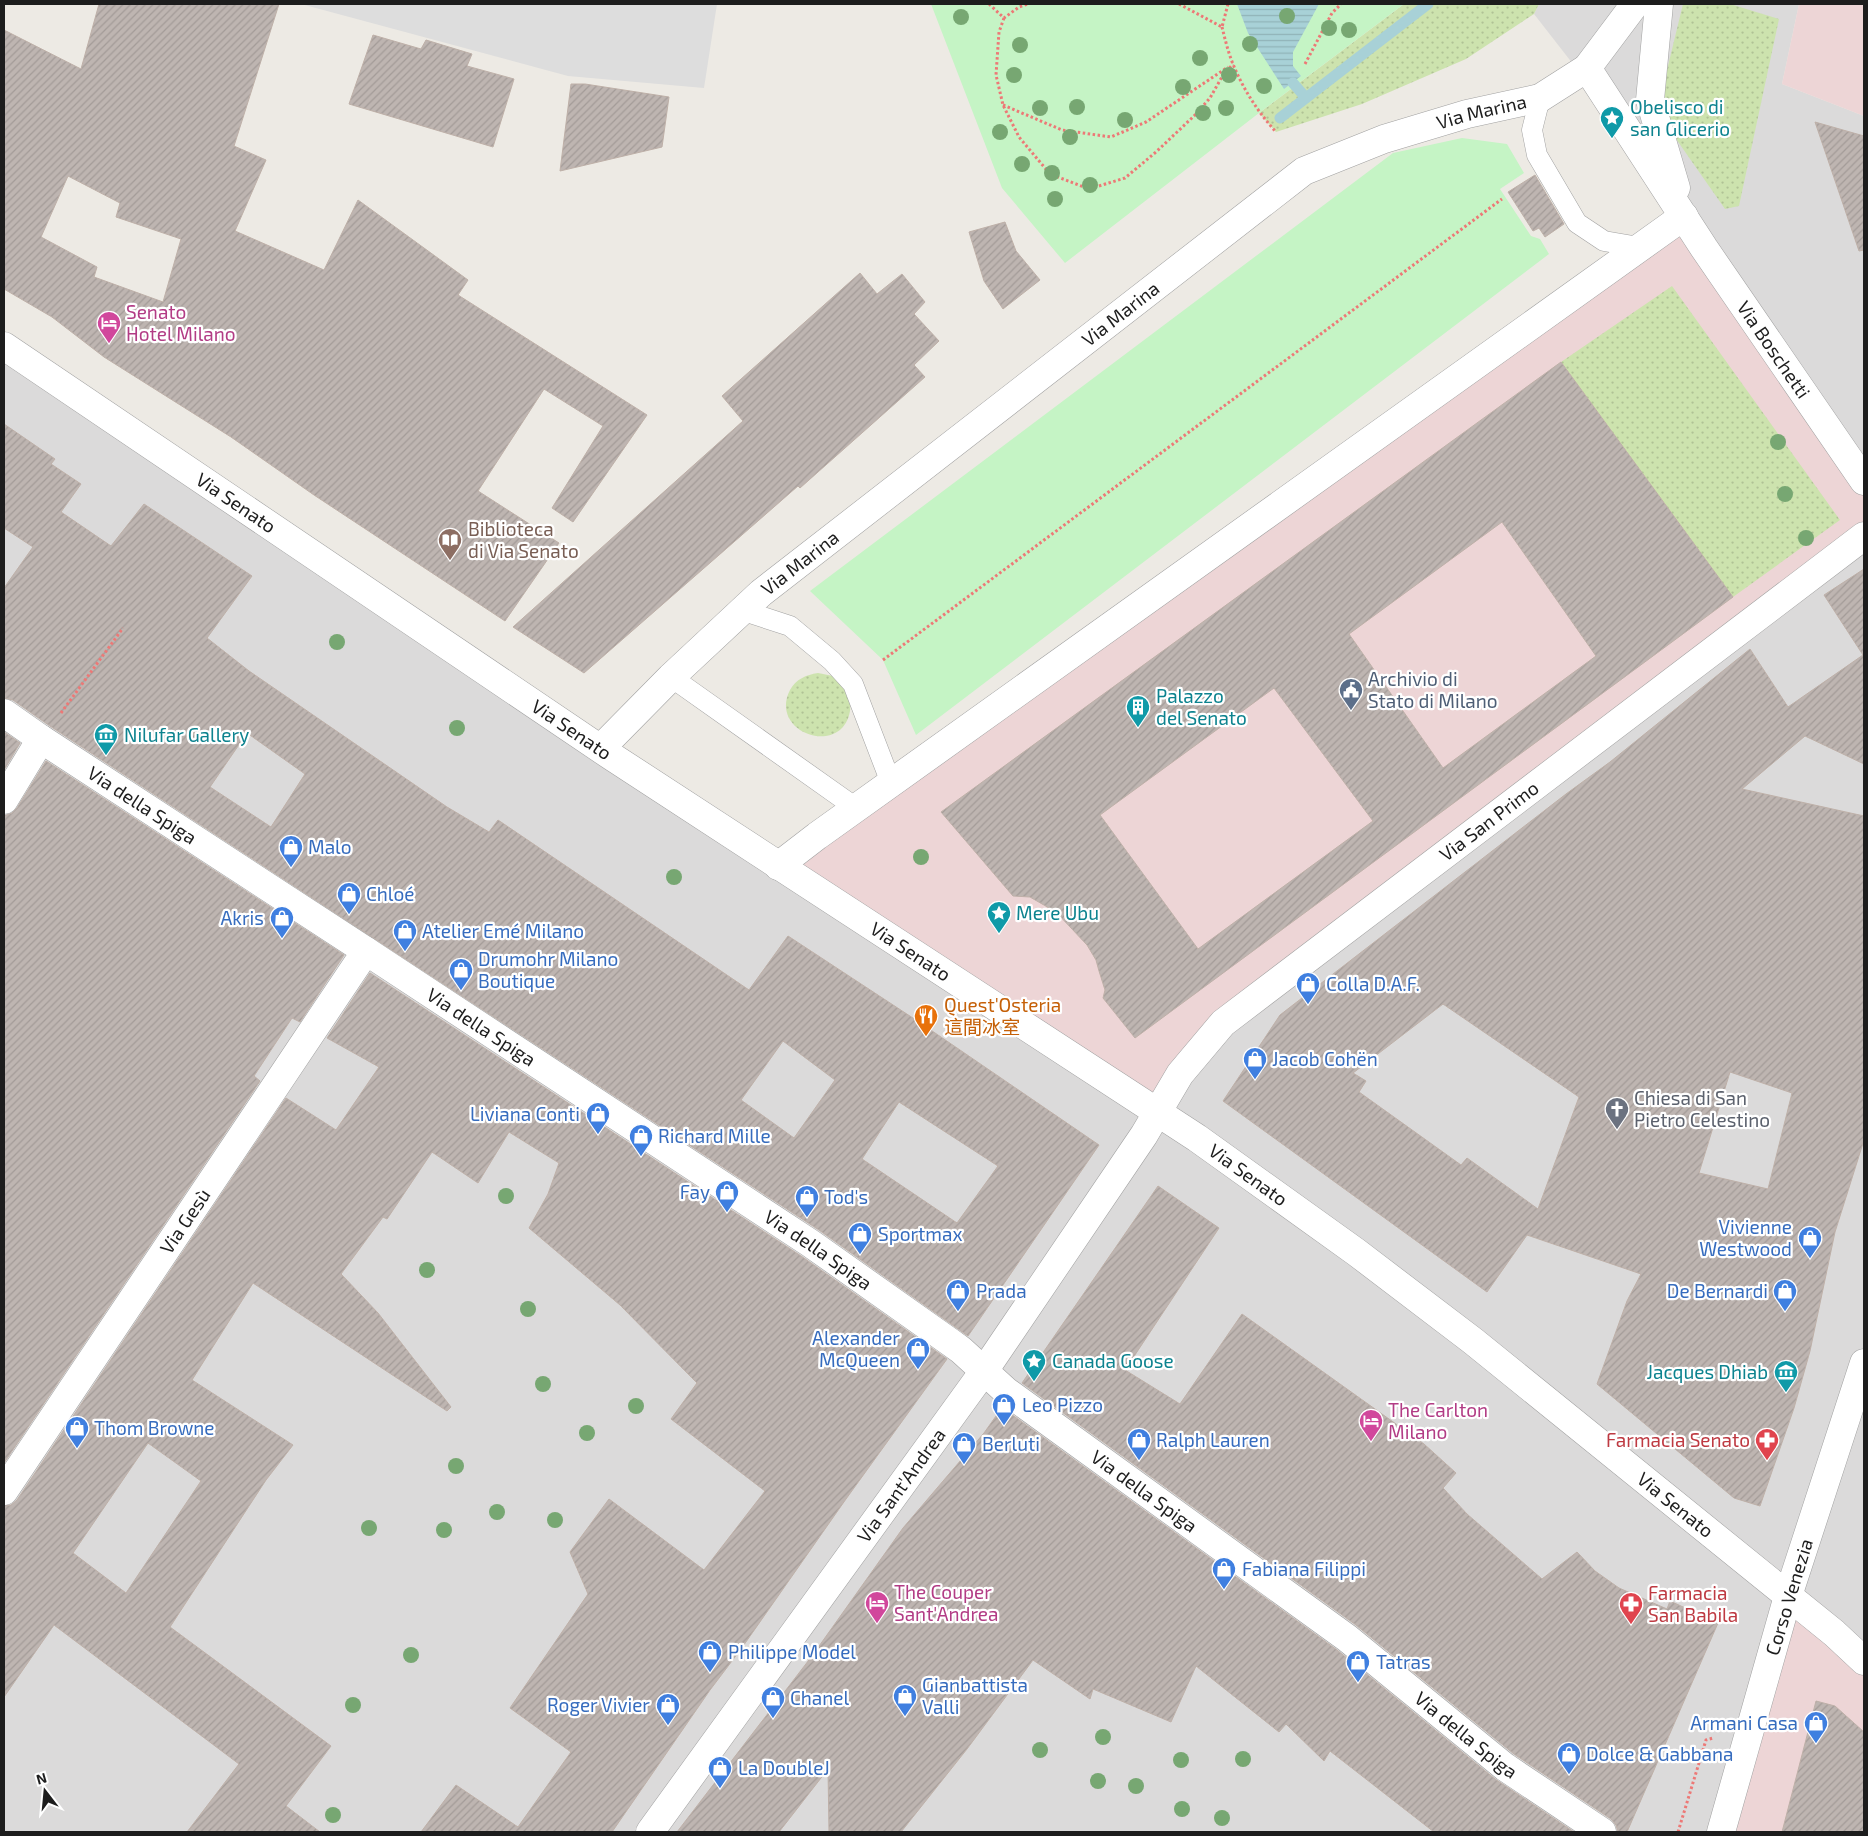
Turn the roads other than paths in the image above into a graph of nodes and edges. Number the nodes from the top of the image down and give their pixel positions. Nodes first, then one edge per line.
1 (1634, 4) edge
2 (1659, 4) edge
3 (1587, 68) junction
4 (1540, 98) junction
5 (1684, 216) junction
6 (1639, 247) junction
7 (4, 346) edge
8 (1864, 481) edge
9 (1864, 536) edge
10 (741, 610) junction
11 (671, 677) junction
12 (4, 713) edge
13 (41, 739) junction
14 (601, 748) junction
15 (891, 783) junction
16 (4, 800) edge
17 (856, 808) junction
18 (778, 866) junction
19 (366, 951) junction
20 (1159, 1112) junction
21 (1144, 1135) joint
22 (1864, 1363) edge
23 (984, 1371) junction
24 (4, 1492) edge
25 (1788, 1596) junction
26 (1864, 1661) edge
27 (650, 1832) edge
28 (1602, 1832) edge
29 (1721, 1832) edge

1 - 3 street, Via Marina
2 - 5 street
3 - 4 street, Via Marina
3 - 5 street
4 - 6 lane, Via Marina
4 - 10 street, Via Marina
5 - 6 street
5 - 8 street, Via Boschetti
6 - 15 street
7 - 14 street, Via Senato
9 - 20 street, Via San Primo
10 - 11 street, Via Marina
10 - 15 lane, Via Marina
11 - 14 street, Via Marina
11 - 17 lane
12 - 13 street, Via della Spiga
13 - 16 street
13 - 19 street, Via della Spiga
14 - 18 street, Via Senato
15 - 17 street
17 - 18 street
18 - 20 street, Via Senato
19 - 23 street, Via della Spiga
19 - 24 street, Via Gesù
20 - 21 street, Via San Primo
20 - 25 street, Via Senato
21 - 23 street, Via Sant'Andrea
22 - 25 street, Corso Venezia
23 - 27 street, Via Sant'Andrea
23 - 28 street, Via della Spiga
25 - 26 street, Via Senato
25 - 29 street, Corso Venezia

